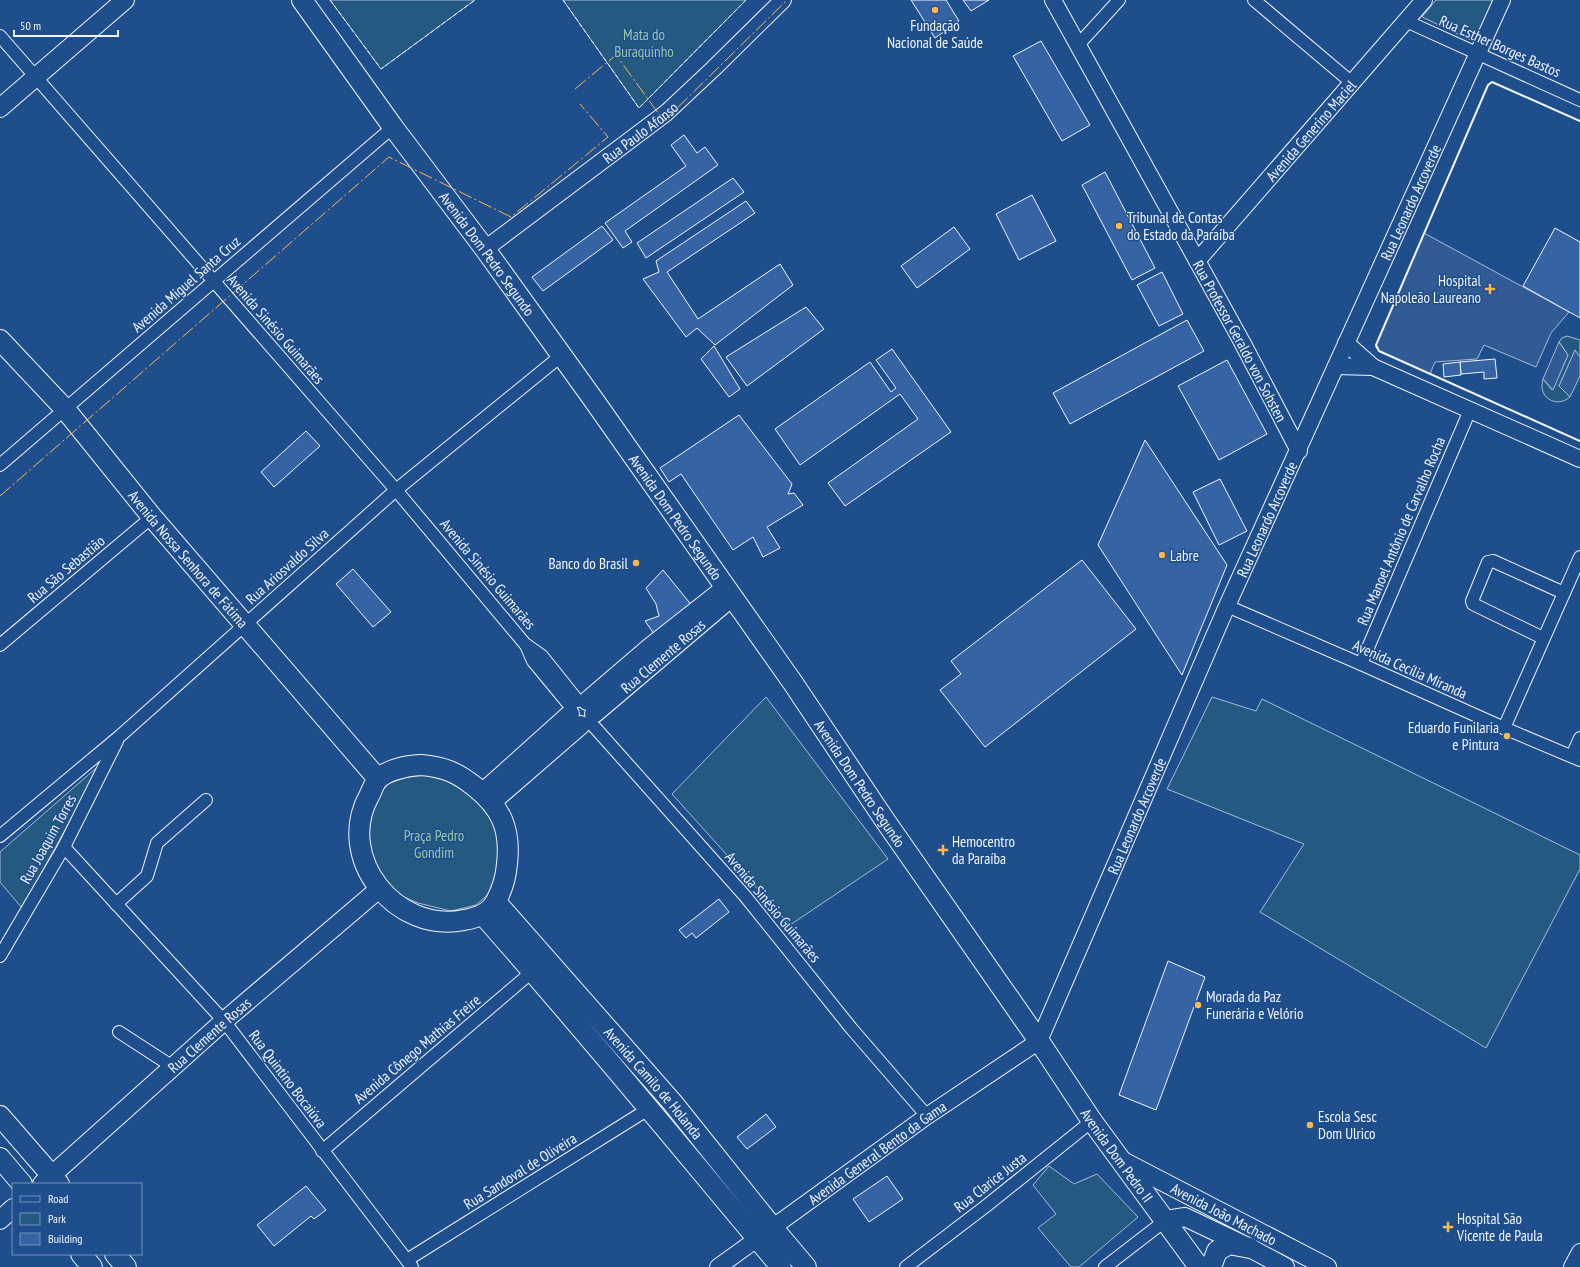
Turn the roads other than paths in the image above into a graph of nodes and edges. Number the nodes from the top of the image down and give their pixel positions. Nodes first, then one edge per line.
1 (126, 0) edge
2 (302, 0) edge
3 (783, 0) edge
4 (1054, 0) edge
5 (1119, 0) edge
6 (1254, 0) edge
7 (1424, 0) edge
8 (1502, 0) edge
9 (1406, 21) junction
10 (0, 36) edge
11 (1078, 44) junction
12 (1478, 54) junction
13 (35, 78) junction
14 (1351, 82) junction
15 (1580, 100) edge
16 (0, 108) edge
17 (393, 127) junction
18 (485, 249) junction
19 (1197, 261) junction
20 (213, 281) junction
21 (0, 340) edge
22 (1346, 343) junction
23 (562, 355) junction
24 (1336, 366) junction
25 (1373, 367) junction
26 (65, 409) junction
27 (1470, 410) junction
28 (1488, 418) junction
29 (1299, 450) junction
30 (1580, 451) edge
31 (1580, 459) edge
32 (0, 465) edge
33 (396, 490) junction
34 (152, 517) junction
35 (1580, 557) edge
36 (728, 592) junction
37 (1564, 593) junction
38 (1227, 606) junction
39 (245, 625) junction
40 (1543, 638) junction
41 (0, 645) edge
42 (1362, 664) junction
43 (582, 712) junction
44 (1504, 728) junction
45 (120, 736) junction
46 (1580, 738) edge
47 (1576, 758) edge
48 (378, 779) junction
49 (487, 797) junction
50 (206, 800) dead end
51 (0, 836) edge
52 (64, 847) junction
53 (379, 889) junction
54 (116, 904) junction
55 (489, 909) junction
56 (0, 956) edge
57 (533, 971) junction
58 (224, 1021) junction
59 (119, 1032) dead end
60 (1039, 1041) junction
61 (173, 1067) junction
62 (650, 1108) junction
63 (0, 1116) edge
64 (927, 1116) junction
65 (1092, 1121) junction
66 (322, 1151) junction
67 (0, 1158) edge
68 (1121, 1160) junction
69 (51, 1181) edge
70 (21, 1183) edge
71 (12, 1209) edge
72 (0, 1220) edge
73 (1166, 1220) junction
74 (765, 1234) junction
75 (1250, 1248) junction
76 (1580, 1252) edge
77 (82, 1255) edge
78 (116, 1255) edge
79 (409, 1264) edge
80 (92, 1267) edge
81 (126, 1267) edge
82 (718, 1267) edge
83 (781, 1267) edge
84 (806, 1267) edge
85 (906, 1267) edge
86 (1105, 1267) edge
87 (1200, 1267) edge
88 (1211, 1267) edge
89 (1285, 1267) edge
90 (1327, 1267) edge
91 (1572, 1267) edge

1 - 13 main road
2 - 17 main road, Avenida Dom Pedro Segundo
3 - 18 street, Rua Paulo Afonso
4 - 11 street, Rua Professor Geraldo von Sohsten
5 - 11 street
6 - 14 street
7 - 9 street, Avenida Generino Maciel
8 - 12 street, Rua Leonardo Arcoverde
9 - 12 street, Rua Esther Borges Bastos
9 - 14 street, Avenida Generino Maciel
10 - 13 street, Avenida Sinésio Guimarães
11 - 19 street, Rua Professor Geraldo von Sohsten
12 - 15 street, Rua Esther Borges Bastos
12 - 22 street, Rua Leonardo Arcoverde
13 - 16 main road
13 - 20 street, Avenida Sinésio Guimarães
14 - 19 street, Avenida Generino Maciel
17 - 18 main road, Avenida Dom Pedro Segundo
17 - 20 street, Avenida Miguel Santa Cruz
18 - 23 main road, Avenida Dom Pedro Segundo
19 - 29 street, Rua Professor Geraldo von Sohsten
20 - 26 street, Avenida Miguel Santa Cruz
20 - 33 street, Avenida Sinésio Guimarães
21 - 26 main road, Avenida Nossa Senhora de Fátima
22 - 24 street, Rua Leonardo Arcoverde
22 - 25 street
23 - 33 street, Rua Ariosvaldo Silva
23 - 36 main road, Avenida Dom Pedro Segundo
24 - 25 street
24 - 29 street, Rua Leonardo Arcoverde
25 - 27 street
26 - 32 street, Avenida Miguel Santa Cruz
26 - 34 main road, Avenida Nossa Senhora de Fátima
27 - 28 street
27 - 42 street, Rua Manoel Antônio de Carvalho Rocha
28 - 30 street
28 - 31 street
29 - 38 street, Rua Leonardo Arcoverde
33 - 39 street, Rua Ariosvaldo Silva
33 - 43 street, Avenida Sinésio Guimarães
34 - 39 main road, Avenida Nossa Senhora de Fátima
34 - 41 street, Rua São Sebastião
35 - 37 street
36 - 43 main road, Rua Clemente Rosas
36 - 60 main road, Avenida Dom Pedro Segundo
37 - 40 street
37 - 40 street
38 - 42 street, Avenida Cecília Miranda
38 - 60 street, Rua Leonardo Arcoverde
39 - 45 street, Rua Ariosvaldo Silva
39 - 48 main road, Avenida Nossa Senhora de Fátima
40 - 44 street
42 - 44 street, Avenida Cecília Miranda
43 - 49 main road, Rua Clemente Rosas
43 - 64 street, Avenida Sinésio Guimarães
44 - 47 street, Avenida Cecília Miranda
45 - 51 street, Rua Ariosvaldo Silva
45 - 52 street, Rua Joaquim Torres
46 - 47 street
48 - 49 main road
48 - 53 main road
49 - 55 main road
50 - 54 street
52 - 54 street, Rua Quintino Bocaiúva
52 - 56 street, Rua Joaquim Torres
53 - 55 main road
53 - 58 main road, Rua Clemente Rosas
54 - 58 street, Rua Quintino Bocaiúva
55 - 57 main road, Avenida Camilo de Holanda
55 - 74 main road, Avenida Camilo de Holanda
57 - 62 main road, Avenida Camilo de Holanda
57 - 66 street, Avenida Cônego Mathias Freire
58 - 61 main road, Rua Clemente Rosas
58 - 66 street, Rua Quintino Bocaiúva
59 - 61 street
60 - 64 street, Avenida General Bento da Gama
60 - 65 main road, Avenida Dom Pedro II
61 - 69 main road, Rua Clemente Rosas
62 - 74 main road, Avenida Camilo de Holanda
62 - 79 street, Rua Sandoval de Oliveira
63 - 69 main road
64 - 74 street, Avenida General Bento da Gama
65 - 68 main road, Avenida Dom Pedro II
65 - 85 street, Rua Clarice Justa
66 - 79 street, Rua Quintino Bocaiúva
67 - 70 main road
68 - 73 main road, Avenida Dom Pedro II
68 - 90 main road, Avenida João Machado
71 - 72 main road
73 - 75 main road, Avenida João Machado
73 - 86 street
73 - 87 main road, Avenida Dom Pedro II
74 - 82 street, Avenida General Bento da Gama
74 - 83 main road, Avenida Camilo de Holanda
74 - 84 main road, Avenida Camilo de Holanda
75 - 88 main road
75 - 89 main road, Avenida João Machado
76 - 91 street
77 - 80 main road
78 - 81 main road

